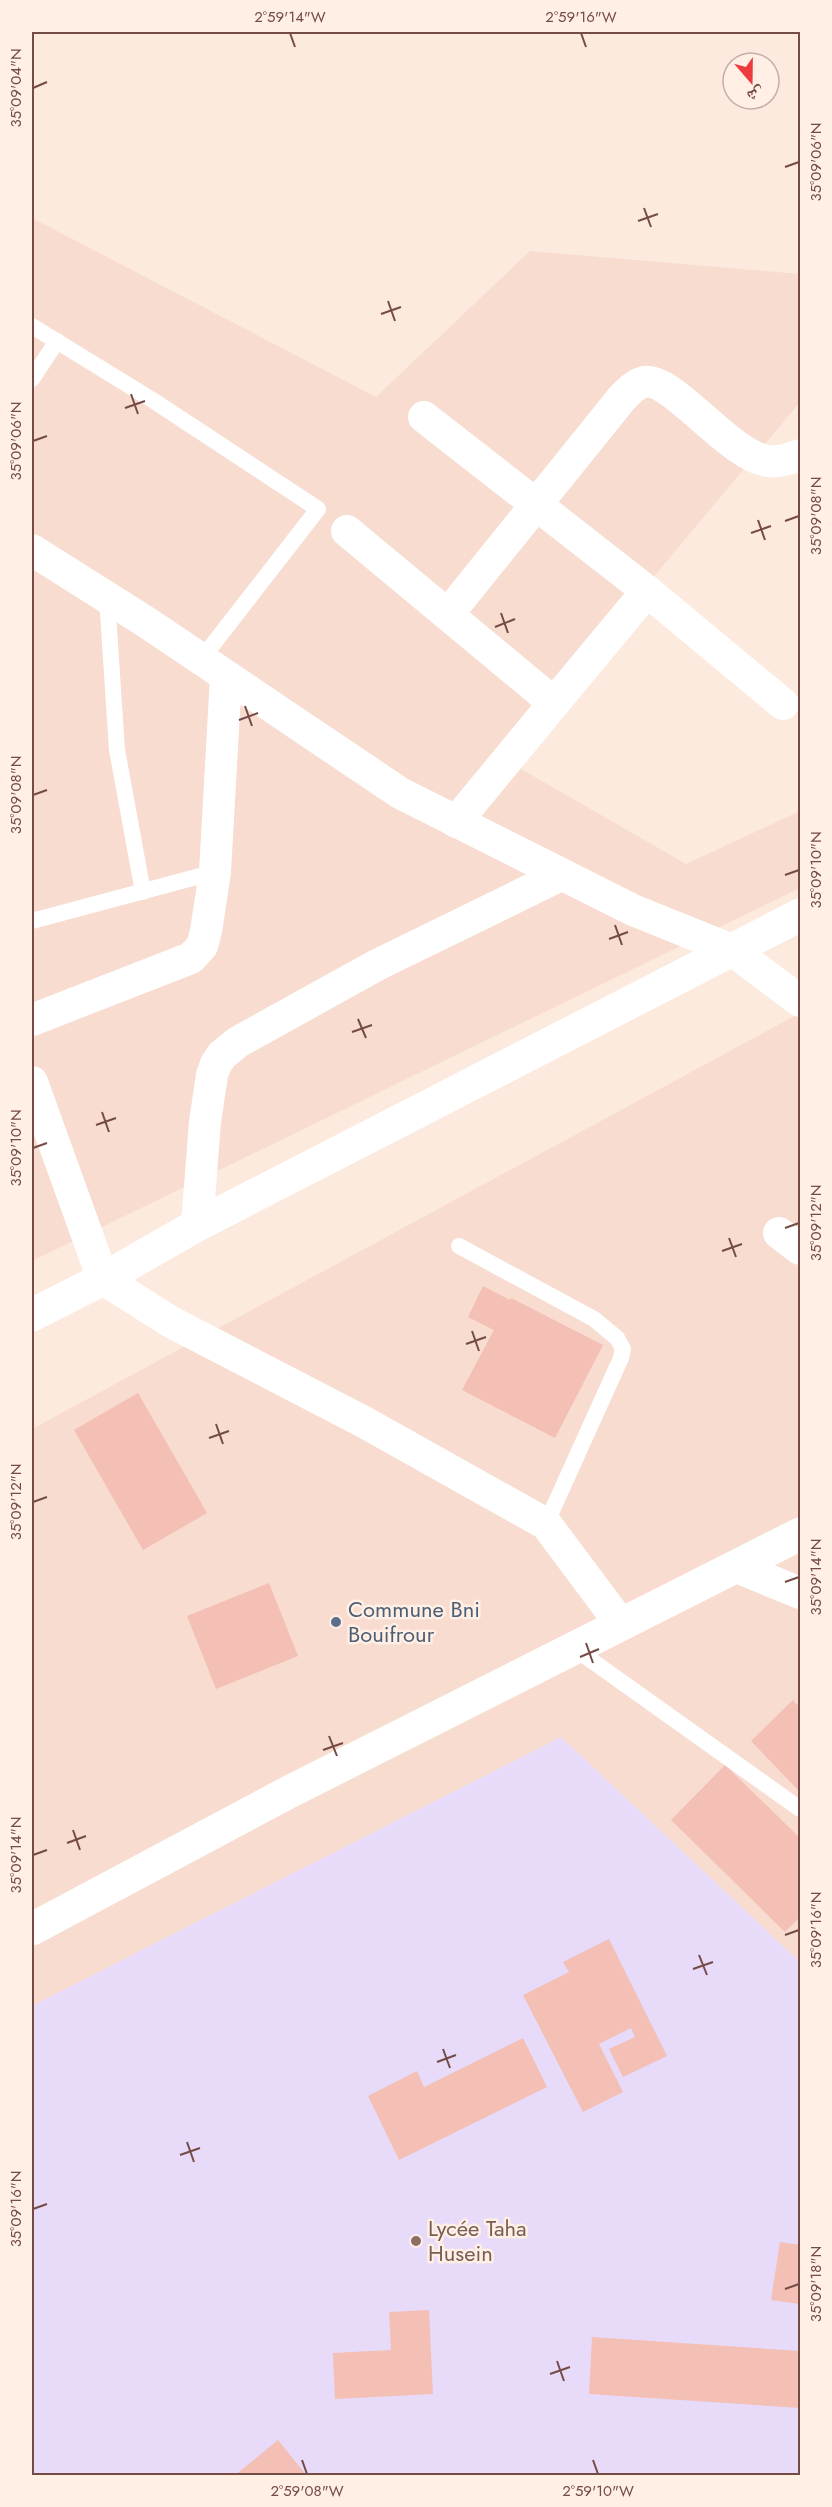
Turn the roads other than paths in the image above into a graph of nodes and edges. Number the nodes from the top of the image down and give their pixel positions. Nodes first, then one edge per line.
1 (32, 326) edge
2 (57, 341) junction
3 (32, 379) edge
4 (424, 417) dead end
5 (801, 455) edge
6 (537, 504) junction
7 (347, 531) dead end
8 (32, 550) edge
9 (647, 591) junction
10 (107, 598) junction
11 (448, 614) junction
12 (213, 668) junction
13 (554, 703) junction
14 (783, 704) dead end
15 (456, 822) junction
16 (215, 872) junction
17 (561, 875) junction
18 (143, 892) junction
19 (801, 915) edge
20 (32, 921) edge
21 (732, 950) junction
22 (801, 1001) edge
23 (32, 1020) edge
24 (32, 1082) edge
25 (196, 1225) junction
26 (459, 1246) dead end
27 (103, 1279) junction
28 (32, 1316) edge
29 (546, 1524) junction
30 (801, 1534) edge
31 (737, 1567) junction
32 (801, 1593) edge
33 (620, 1623) junction
34 (574, 1648) junction
35 (801, 1809) edge
36 (32, 1929) edge

1 - 2 lane
2 - 3 lane
2 - 12 lane
4 - 6 street
5 - 6 street
6 - 9 street
6 - 11 street
7 - 11 street
8 - 10 street
9 - 13 street
9 - 14 street
10 - 12 street
10 - 18 lane
11 - 13 street
12 - 15 street
12 - 16 street
13 - 15 street
15 - 17 street
16 - 18 lane
16 - 23 street
17 - 21 street
17 - 25 street
18 - 20 lane
19 - 21 street
21 - 22 street
21 - 25 street
24 - 27 street
25 - 27 street
26 - 29 lane
27 - 28 street
27 - 29 street
29 - 33 street
30 - 31 street
31 - 32 street
31 - 33 street
33 - 34 street
34 - 35 lane
34 - 36 street

